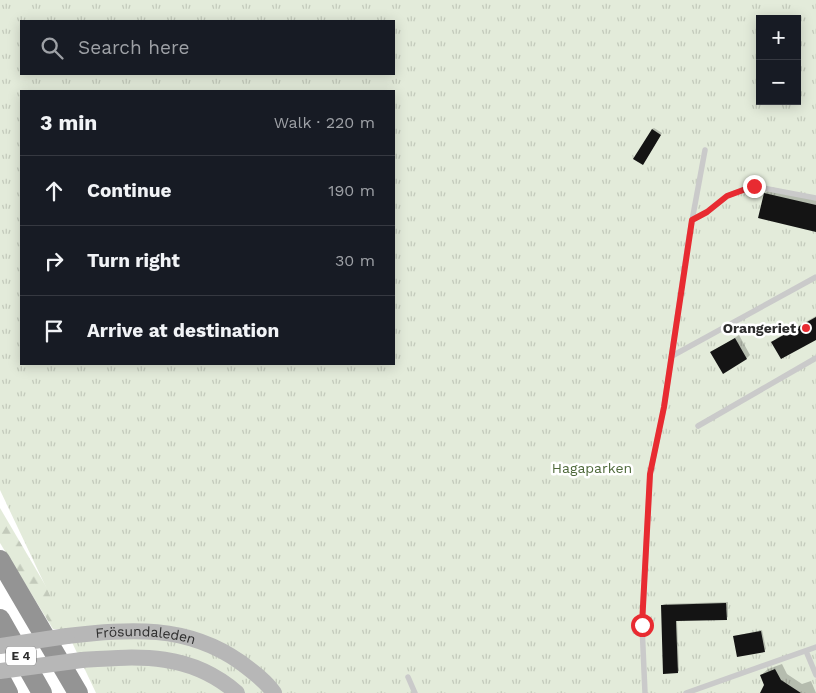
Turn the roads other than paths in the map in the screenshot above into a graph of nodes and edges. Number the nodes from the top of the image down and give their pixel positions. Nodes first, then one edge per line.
1 (705, 150) dead end
2 (816, 198) edge
3 (692, 220) junction
4 (816, 277) edge
5 (672, 356) junction
6 (816, 358) edge
7 (698, 426) dead end
8 (0, 560) edge
9 (0, 619) edge
10 (0, 646) edge
11 (816, 647) edge
12 (806, 650) junction
13 (0, 671) edge
14 (816, 675) edge
15 (408, 677) dead end
16 (0, 678) edge
17 (8, 693) edge
18 (42, 693) edge
19 (78, 693) edge
20 (237, 693) edge
21 (274, 693) edge
22 (415, 693) edge
23 (645, 693) edge
24 (686, 693) edge

1 - 3 lane
2 - 3 lane
3 - 5 lane
4 - 5 lane
5 - 23 lane
6 - 7 lane
8 - 19 highway
9 - 18 highway, E 4
10 - 21 main road, Frösundaleden, bridge
11 - 12 lane
12 - 14 lane
12 - 24 lane
13 - 20 main road, Frösundaleden, bridge
15 - 22 lane
16 - 17 highway, E 4

